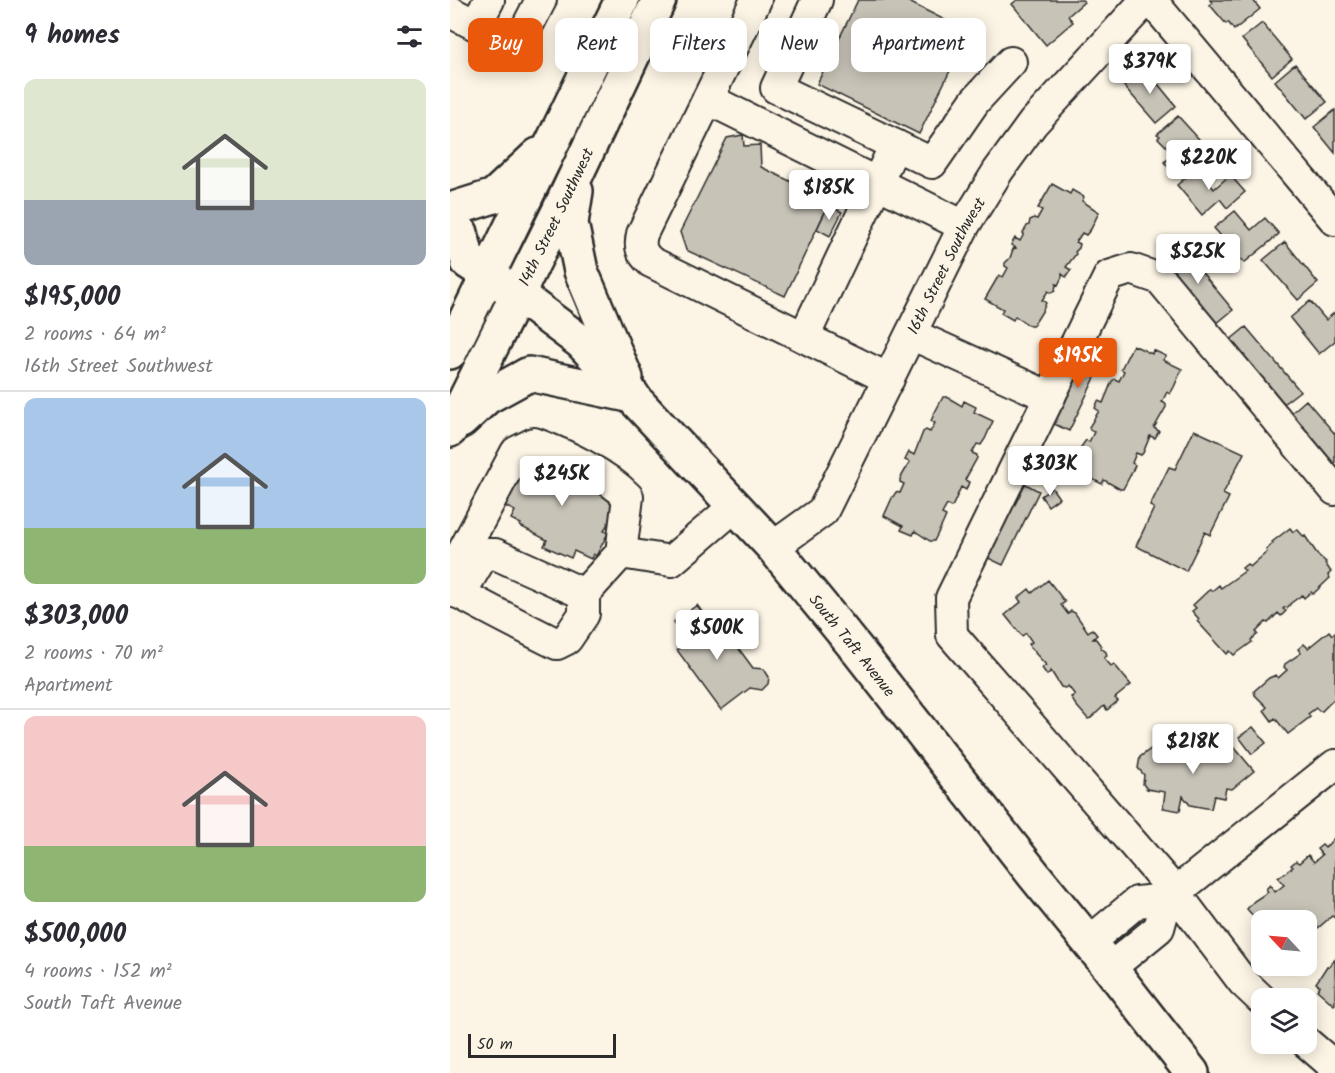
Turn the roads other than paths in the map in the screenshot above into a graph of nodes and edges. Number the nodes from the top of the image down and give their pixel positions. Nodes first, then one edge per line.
1 (540, 0) edge
2 (622, 0) edge
3 (659, 0) edge
4 (756, 0) edge
5 (817, 0) edge
6 (1146, 0) edge
7 (1151, 0) edge
8 (450, 12) edge
9 (483, 12) edge
10 (1011, 62) dead end
11 (776, 88) junction
12 (708, 99) junction
13 (759, 124) junction
14 (552, 141) junction
15 (895, 145) junction
16 (580, 165) junction
17 (877, 183) junction
18 (450, 210) edge
19 (1335, 220) edge
20 (964, 225) junction
21 (450, 227) edge
22 (468, 267) edge
23 (518, 294) junction
24 (911, 334) junction
25 (804, 337) junction
26 (450, 352) edge
27 (889, 379) junction
28 (633, 396) junction
29 (1050, 396) junction
30 (450, 431) edge
31 (1335, 490) edge
32 (735, 506) junction
33 (622, 543) junction
34 (773, 547) junction
35 (453, 586) edge
36 (584, 594) junction
37 (1335, 765) edge
38 (1171, 895) junction
39 (1089, 942) junction
40 (1110, 968) junction
41 (1251, 990) edge
42 (1317, 1051) edge
43 (1335, 1067) edge
44 (1192, 1073) edge

1 - 9 street
2 - 14 main road
3 - 16 main road, 14th Street Southwest
4 - 12 street
5 - 11 street
6 - 20 street, 16th Street Southwest
7 - 19 street
8 - 9 street
10 - 15 street
11 - 13 street
11 - 15 street
12 - 13 street
12 - 25 street
13 - 17 street
14 - 18 main road
14 - 22 main road
15 - 17 street
16 - 23 main road, 14th Street Southwest
16 - 28 main road
17 - 20 street
17 - 25 street
20 - 24 street, 16th Street Southwest
21 - 22 main road
22 - 23 main road, South Taft Avenue
22 - 26 main road
23 - 28 main road, South Taft Avenue
23 - 30 main road, 14th Street Southwest
24 - 27 street, 16th Street Southwest
24 - 29 street
25 - 27 street
27 - 34 street, 16th Street Southwest
28 - 30 main road
28 - 32 main road, South Taft Avenue
29 - 31 street
29 - 38 street
32 - 33 street
32 - 34 main road, South Taft Avenue
33 - 35 street
33 - 36 street
34 - 39 main road, South Taft Avenue
35 - 36 street
35 - 36 street
37 - 38 street
38 - 39 street
38 - 40 street
38 - 41 street
39 - 40 main road, South Taft Avenue
40 - 44 main road, South Taft Avenue
42 - 43 street

